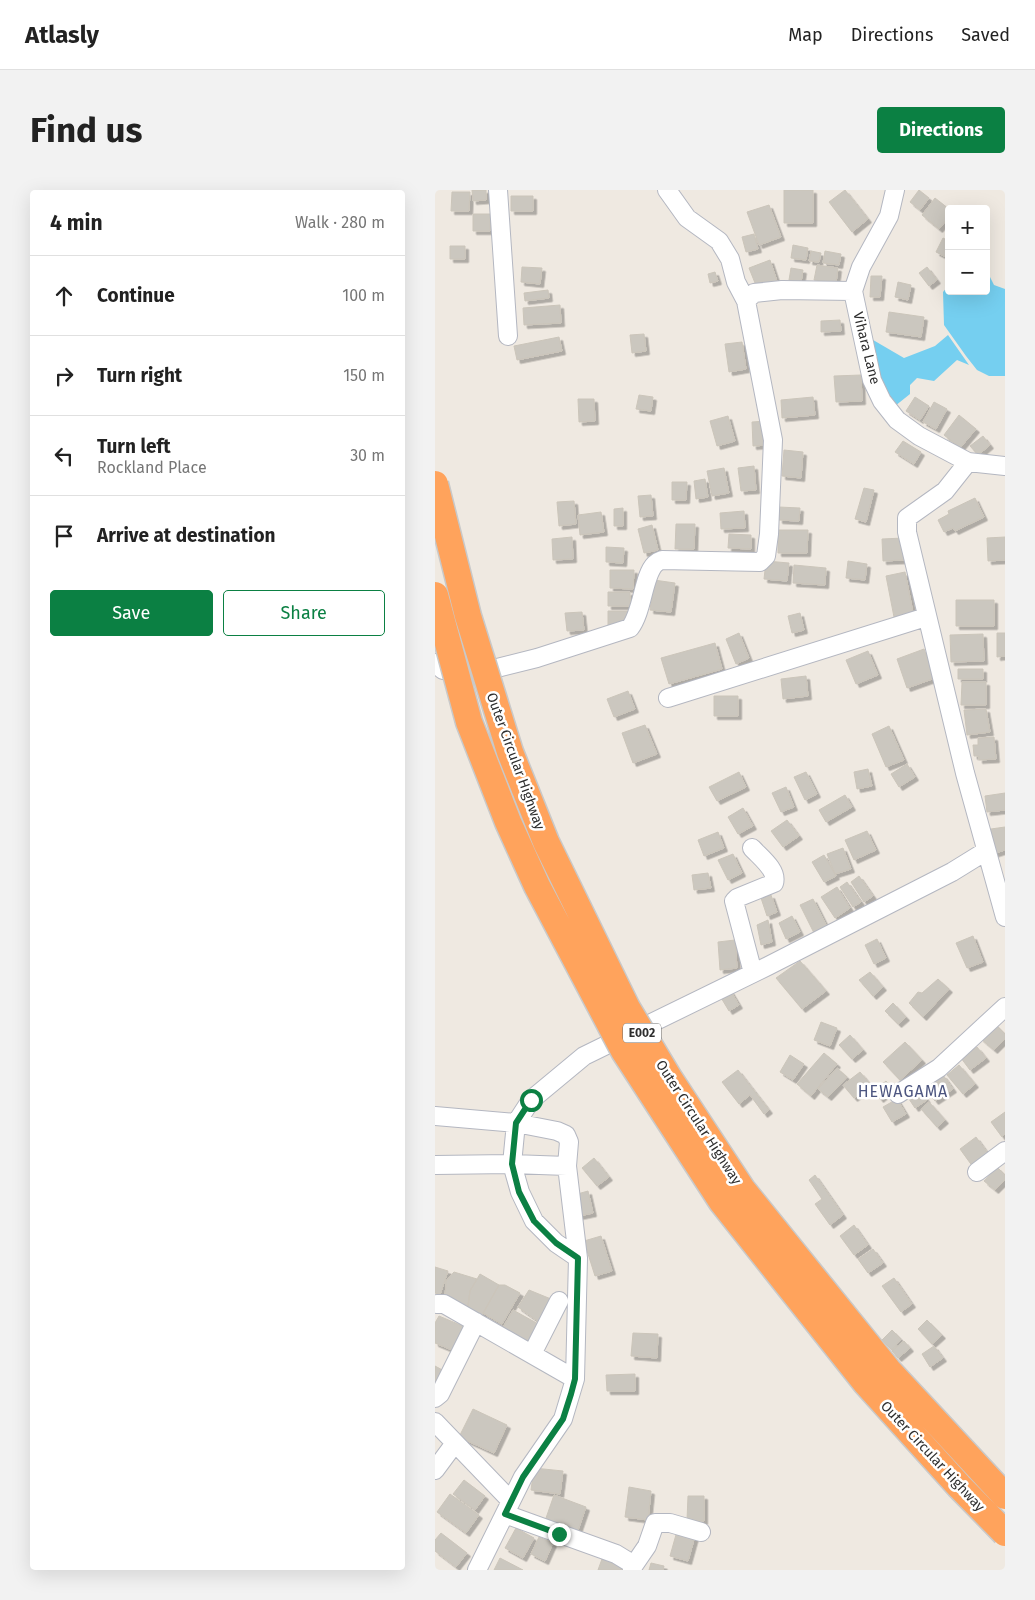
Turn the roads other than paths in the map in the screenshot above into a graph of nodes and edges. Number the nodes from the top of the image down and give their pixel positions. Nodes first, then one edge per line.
1 (499, 190) edge
2 (667, 190) edge
3 (895, 190) edge
4 (853, 291) junction
5 (746, 300) junction
6 (508, 336) dead end
7 (968, 462) junction
8 (1005, 466) edge
9 (435, 484) edge
10 (435, 594) edge
11 (926, 617) junction
12 (435, 664) edge
13 (668, 698) dead end
14 (752, 848) dead end
15 (986, 851) junction
16 (1005, 917) edge
17 (753, 973) junction
18 (1005, 1007) edge
19 (899, 1094) dead end
20 (435, 1116) edge
21 (516, 1123) junction
22 (1005, 1152) edge
23 (512, 1164) junction
24 (435, 1166) edge
25 (567, 1166) junction
26 (977, 1172) dead end
27 (578, 1258) junction
28 (559, 1302) dead end
29 (437, 1304) dead end
30 (477, 1322) junction
31 (532, 1354) junction
32 (575, 1379) junction
33 (435, 1398) edge
34 (435, 1422) edge
35 (455, 1442) junction
36 (435, 1470) edge
37 (1005, 1496) edge
38 (508, 1507) junction
39 (701, 1532) dead end
40 (1005, 1533) edge
41 (633, 1567) edge
42 (477, 1570) edge

1 - 6 street
2 - 5 street
3 - 4 street
4 - 5 street
4 - 7 street, Vihara Lane
5 - 12 street
7 - 8 street, Vihara Lane
7 - 11 street
9 - 37 highway, Outer Circular Highway / E002, bridge
10 - 40 highway, Outer Circular Highway / E002, bridge
11 - 13 street
11 - 15 street
14 - 17 street
15 - 16 street
15 - 17 street
17 - 21 street
18 - 19 street
20 - 21 street
21 - 23 street
21 - 25 street
22 - 26 street
23 - 24 street
23 - 25 street
23 - 27 street
25 - 27 street
27 - 32 street
28 - 31 street
29 - 30 street
30 - 31 street
30 - 33 street
31 - 32 street
32 - 38 street
34 - 35 street
35 - 36 street
35 - 38 street
38 - 41 street
38 - 42 street
39 - 41 street

